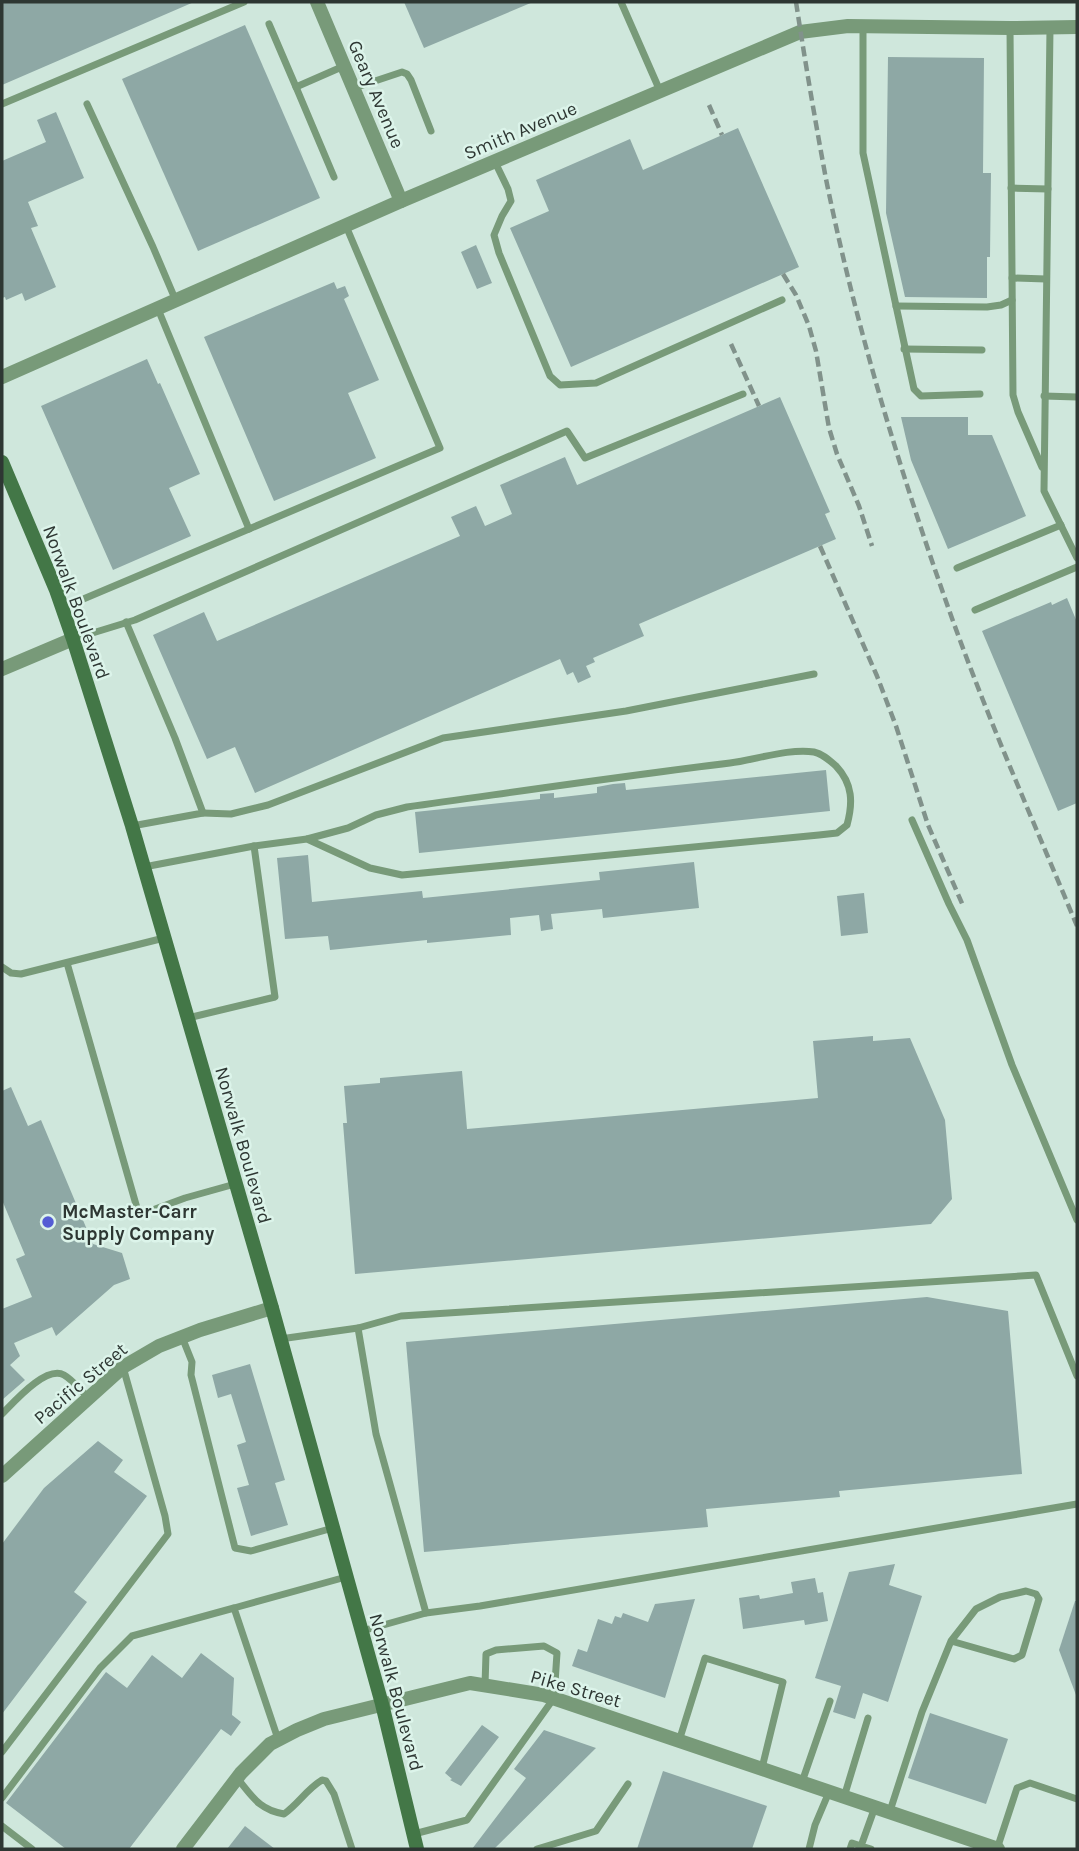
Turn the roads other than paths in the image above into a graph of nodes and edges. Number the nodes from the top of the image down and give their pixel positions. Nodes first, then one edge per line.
1 (244, 2) edge
2 (317, 2) edge
3 (621, 2) edge
4 (269, 24) dead end
5 (863, 26) junction
6 (1077, 27) edge
7 (1010, 28) junction
8 (1050, 28) junction
9 (344, 66) junction
10 (296, 87) junction
11 (353, 88) junction
12 (660, 91) junction
13 (2, 104) edge
14 (87, 104) dead end
15 (431, 131) dead end
16 (495, 161) junction
17 (334, 177) dead end
18 (1011, 188) junction
19 (1048, 189) junction
20 (401, 201) junction
21 (346, 226) junction
22 (1012, 278) junction
23 (1046, 279) junction
24 (782, 300) dead end
25 (1012, 300) junction
26 (176, 301) junction
27 (896, 306) junction
28 (158, 309) junction
29 (904, 349) junction
30 (982, 350) dead end
31 (2, 377) edge
32 (743, 394) dead end
33 (980, 394) dead end
34 (1044, 396) junction
35 (1077, 397) edge
36 (2, 462) edge
37 (1043, 471) junction
38 (1060, 525) junction
39 (249, 528) junction
40 (1077, 558) edge
41 (1077, 566) edge
42 (957, 568) dead end
43 (62, 608) junction
44 (975, 610) dead end
45 (126, 622) junction
46 (74, 639) junction
47 (2, 669) edge
48 (814, 674) dead end
49 (203, 813) junction
50 (912, 820) dead end
51 (132, 827) junction
52 (307, 839) junction
53 (254, 846) junction
54 (144, 867) junction
55 (165, 938) junction
56 (67, 963) junction
57 (2, 967) edge
58 (188, 1018) junction
59 (235, 1184) junction
60 (1077, 1220) edge
61 (272, 1308) junction
62 (358, 1328) junction
63 (182, 1337) junction
64 (280, 1339) junction
65 (123, 1367) junction
66 (1077, 1376) edge
67 (89, 1398) junction
68 (2, 1414) edge
69 (2, 1476) edge
70 (1077, 1504) edge
71 (333, 1528) junction
72 (346, 1577) junction
73 (234, 1608) junction
74 (426, 1613) junction
75 (362, 1631) junction
76 (951, 1641) junction
77 (485, 1686) junction
78 (554, 1698) junction
79 (830, 1701) dead end
80 (382, 1704) junction
81 (868, 1717) dead end
82 (278, 1740) junction
83 (679, 1741) junction
84 (2, 1752) edge
85 (762, 1769) junction
86 (237, 1778) junction
87 (802, 1783) junction
88 (628, 1784) dead end
89 (829, 1792) junction
90 (2, 1798) edge
91 (844, 1798) junction
92 (1077, 1799) edge
93 (875, 1807) junction
94 (890, 1811) junction
95 (2, 1826) edge
96 (414, 1834) junction
97 (861, 1846) junction
98 (33, 1849) edge
99 (183, 1849) edge
100 (352, 1849) edge
101 (417, 1849) edge
102 (537, 1849) edge
103 (809, 1849) edge
104 (850, 1849) edge
105 (871, 1849) edge
106 (998, 1849) edge

1 - 13 lane
2 - 9 street, Geary Avenue
3 - 12 lane
4 - 10 lane
5 - 7 street, Smith Avenue
5 - 12 street, Smith Avenue
5 - 27 lane
6 - 8 street, Smith Avenue
7 - 8 street, Smith Avenue
7 - 18 lane
8 - 19 lane
9 - 10 lane
9 - 11 street, Geary Avenue
10 - 17 lane
11 - 15 lane
11 - 20 street, Geary Avenue
12 - 16 street, Smith Avenue
14 - 26 lane
16 - 20 street, Smith Avenue
16 - 24 lane
18 - 19 lane
18 - 22 lane
19 - 23 lane
20 - 21 street, Smith Avenue
21 - 26 street, Smith Avenue
21 - 39 lane
22 - 23 lane
22 - 25 lane
23 - 34 lane
25 - 27 lane
25 - 37 lane
26 - 28 street, Smith Avenue
27 - 29 lane
28 - 31 street, Smith Avenue
28 - 39 lane
29 - 30 lane
29 - 33 lane
32 - 45 lane
34 - 35 lane
34 - 37 lane
36 - 43 main road, Norwalk Boulevard
37 - 38 lane
38 - 40 lane
38 - 42 lane
39 - 43 lane
41 - 44 lane
43 - 46 main road, Norwalk Boulevard
45 - 46 lane
45 - 49 lane
46 - 47 street
46 - 51 main road, Norwalk Boulevard
48 - 49 lane
49 - 51 lane
50 - 60 lane
51 - 54 main road, Norwalk Boulevard
52 - 52 lane
52 - 53 lane
53 - 54 lane
53 - 58 lane
54 - 55 main road, Norwalk Boulevard
55 - 56 lane
55 - 58 main road, Norwalk Boulevard
56 - 57 lane
56 - 59 lane
58 - 59 main road, Norwalk Boulevard
59 - 61 main road, Norwalk Boulevard
61 - 63 street, Pacific Street
61 - 64 main road, Norwalk Boulevard
62 - 64 lane
62 - 66 lane
62 - 74 lane
63 - 65 street, Pacific Street
63 - 71 lane
64 - 71 main road, Norwalk Boulevard
65 - 67 street, Pacific Street
65 - 84 lane
67 - 68 lane
67 - 69 street, Pacific Street
70 - 74 lane
71 - 72 main road, Norwalk Boulevard
72 - 73 lane
72 - 75 main road, Norwalk Boulevard
73 - 82 lane
73 - 90 lane
74 - 75 lane
75 - 80 main road, Norwalk Boulevard
76 - 76 lane
76 - 94 lane
77 - 78 street, Pike Street
77 - 78 lane
77 - 80 street, Pike Street
78 - 83 street, Pike Street
78 - 96 lane
79 - 87 lane
80 - 82 street, Pike Street
80 - 96 main road, Norwalk Boulevard
81 - 91 lane
82 - 86 street, Pike Street
83 - 85 street, Pike Street
83 - 85 lane
85 - 87 street, Pike Street
86 - 99 street, Pike Street
86 - 100 lane
87 - 89 street, Pike Street
88 - 102 lane
89 - 91 street, Pike Street
89 - 103 lane
91 - 93 street, Pike Street
92 - 106 lane
93 - 94 street, Pike Street
93 - 97 lane
94 - 106 street, Pike Street
95 - 98 lane
96 - 101 main road, Norwalk Boulevard
97 - 104 lane
97 - 105 lane

